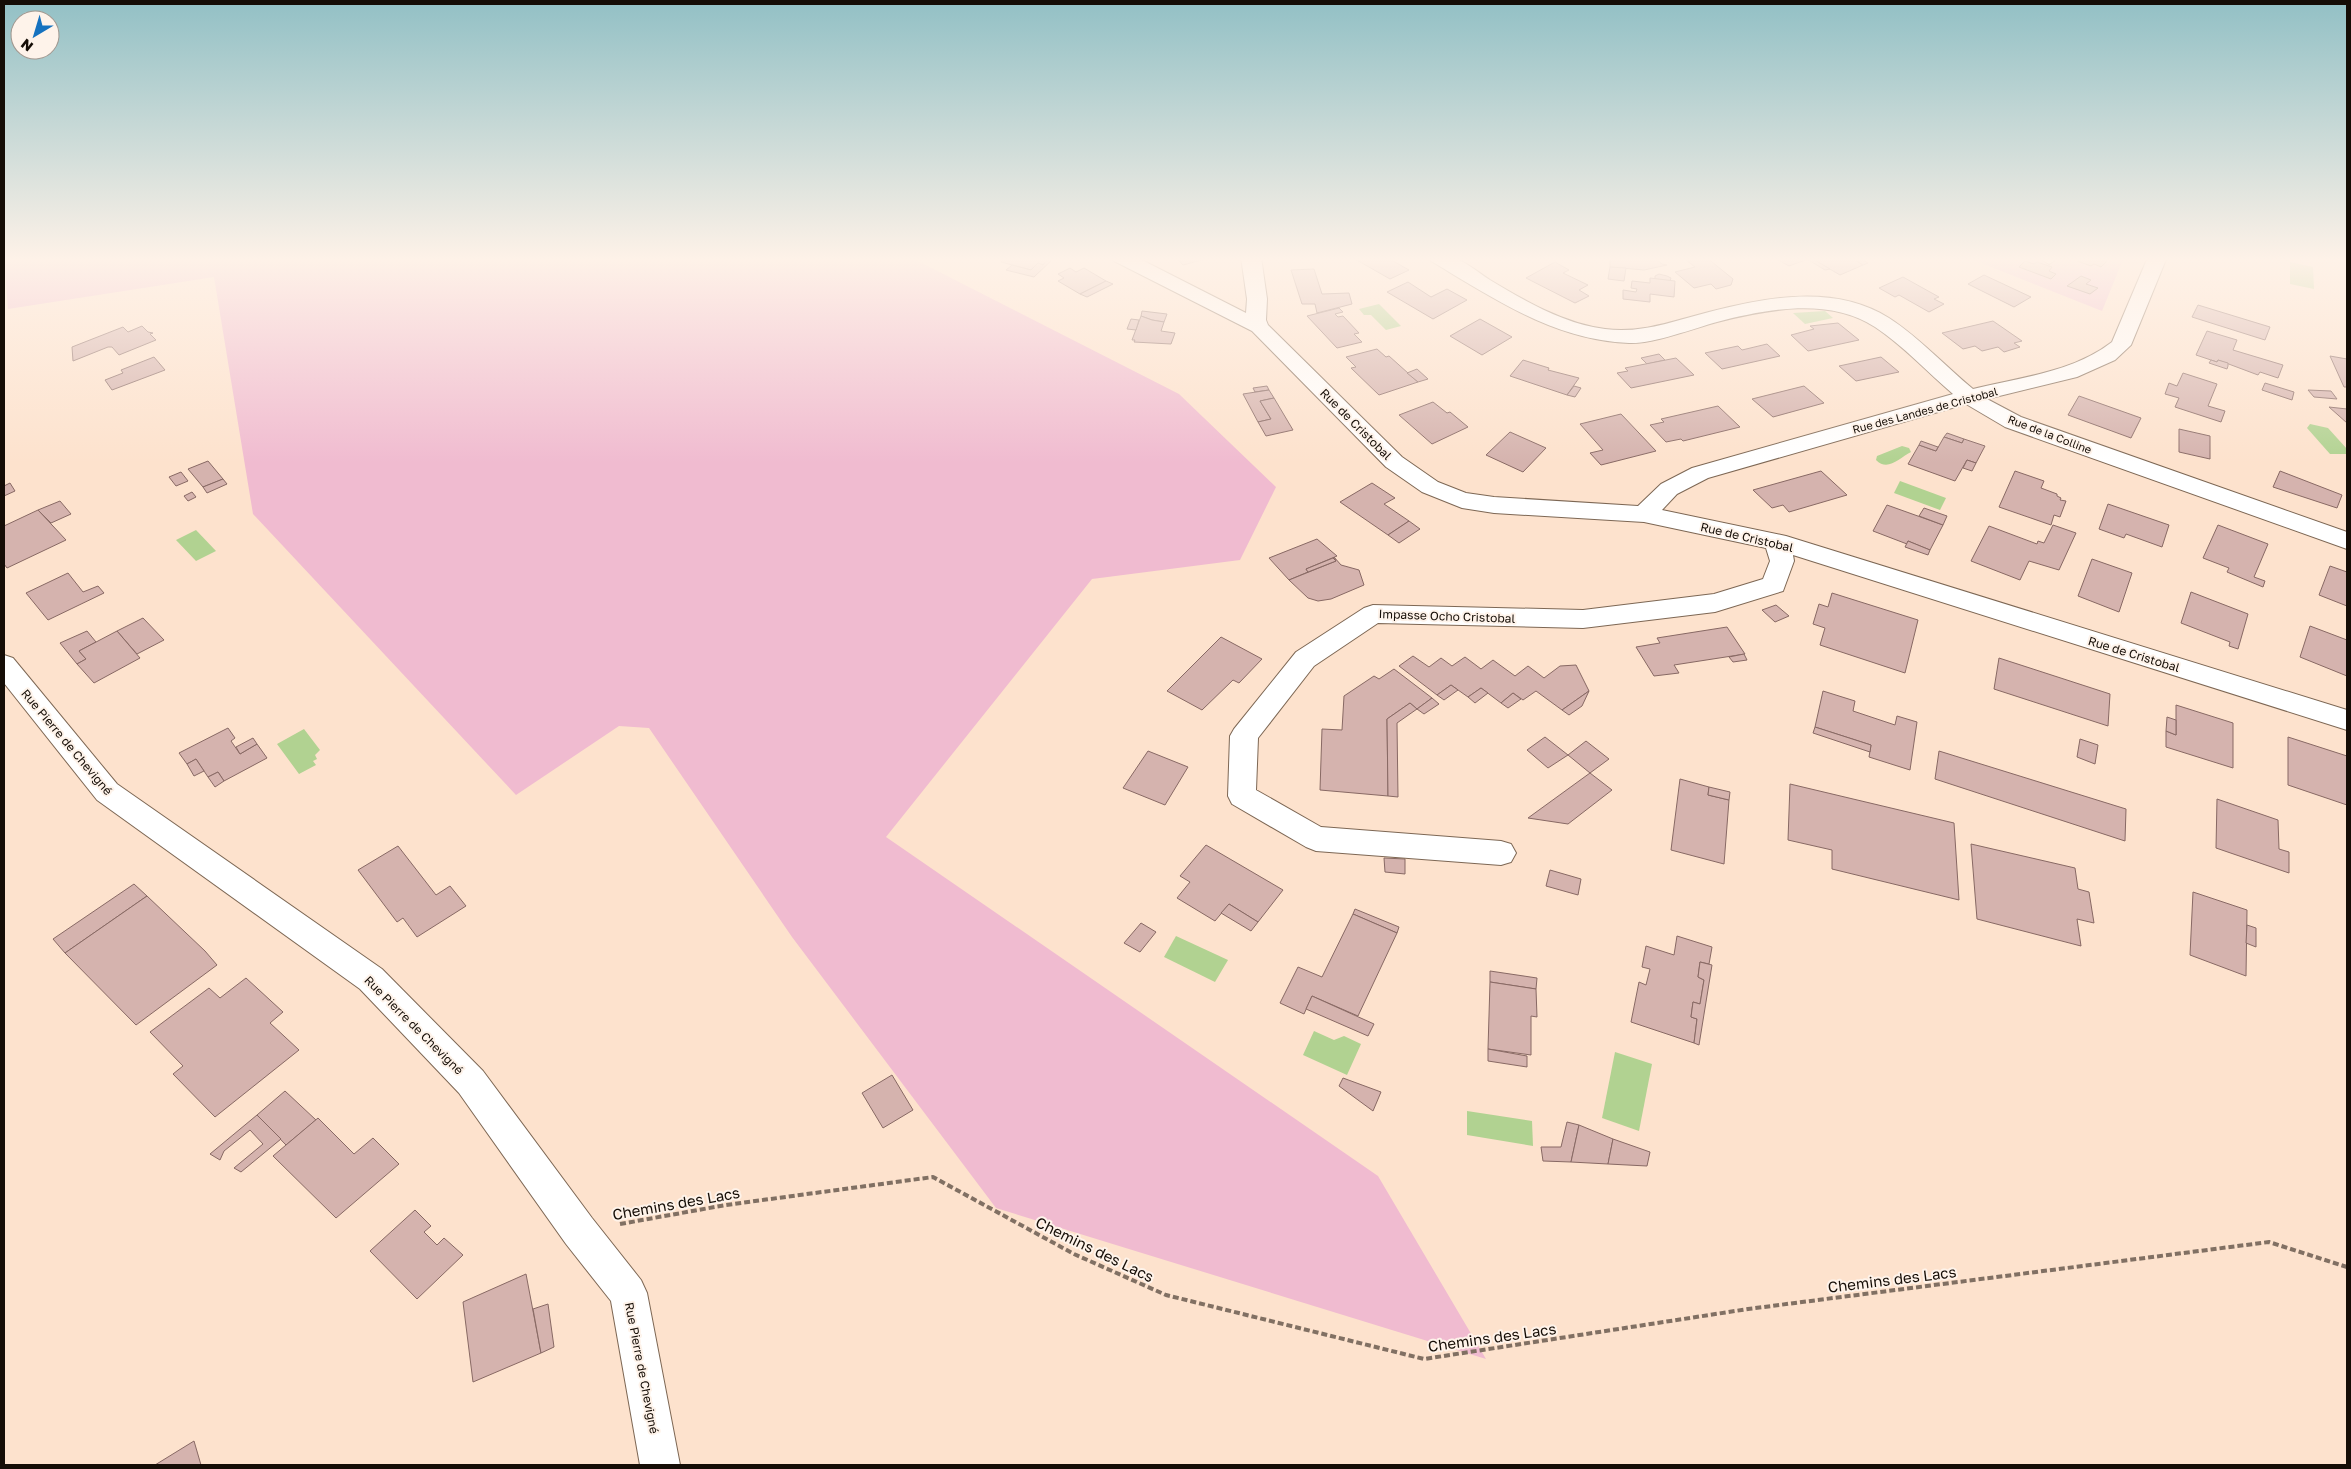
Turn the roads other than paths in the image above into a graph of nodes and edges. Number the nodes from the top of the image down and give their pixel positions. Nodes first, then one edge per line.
1 (1256, 326) edge
2 (1566, 326) edge
3 (1678, 326) edge
4 (1887, 326) edge
5 (2129, 326) edge
6 (1259, 327) joint
7 (1969, 396) junction
8 (1644, 514) junction
9 (2347, 541) edge
10 (1778, 542) junction
11 (4, 665) edge
12 (2347, 720) edge
13 (1500, 852) dead end
14 (660, 1465) edge

1 - 6 street, Rue de Cristobal
2 - 3 street, Rue de la Colline
4 - 7 street, Rue de la Colline
5 - 7 street, Rue des Landes de Cristobal
6 - 8 street, Rue de Cristobal
7 - 8 street, Rue des Landes de Cristobal
7 - 9 street, Rue de la Colline
8 - 10 street, Rue de Cristobal
10 - 12 street, Rue de Cristobal
10 - 13 street, Impasse Ocho Cristobal
11 - 14 street, Rue Pierre de Chevigné

